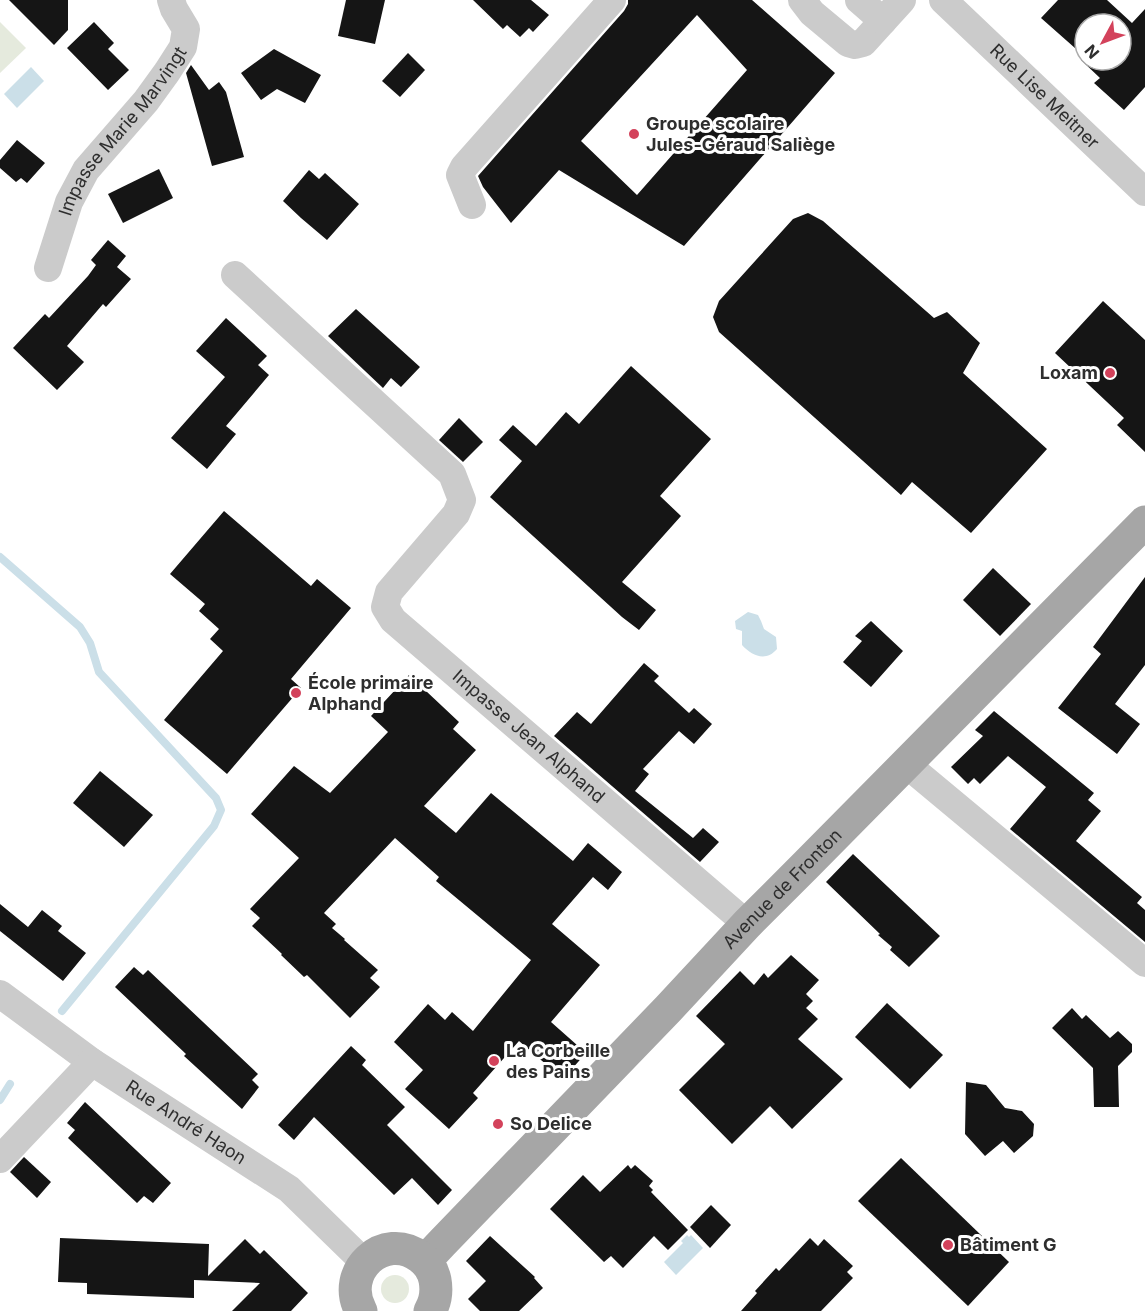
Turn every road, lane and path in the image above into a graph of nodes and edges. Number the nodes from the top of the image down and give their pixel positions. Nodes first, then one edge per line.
1 (171, 0) edge
2 (612, 0) edge
3 (802, 0) edge
4 (859, 0) edge
5 (902, 0) edge
6 (943, 0) edge
7 (883, 21) junction
8 (1145, 192) edge
9 (472, 205) dead end
10 (48, 268) dead end
11 (236, 275) dead end
12 (1145, 522) edge
13 (1145, 540) edge
14 (912, 769) junction
15 (747, 924) junction
16 (1145, 963) edge
17 (0, 994) edge
18 (92, 1062) junction
19 (7, 1152) edge
20 (425, 1261) junction
21 (364, 1263) junction
22 (361, 1311) edge
23 (430, 1311) edge

1 - 10 street, Impasse Marie Marvingt
2 - 9 street
3 - 7 street
4 - 7 street
5 - 7 street
6 - 8 street, Rue Lise Meitner
11 - 15 street, Impasse Jean Alphand
12 - 14 main road, Avenue de Fronton
13 - 14 street
14 - 15 main road, Avenue de Fronton
14 - 16 street
15 - 20 main road, Avenue de Fronton
17 - 18 street, Rue André Haon
18 - 19 street
18 - 21 street, Rue André Haon
20 - 21 main road
20 - 23 main road
21 - 22 main road

